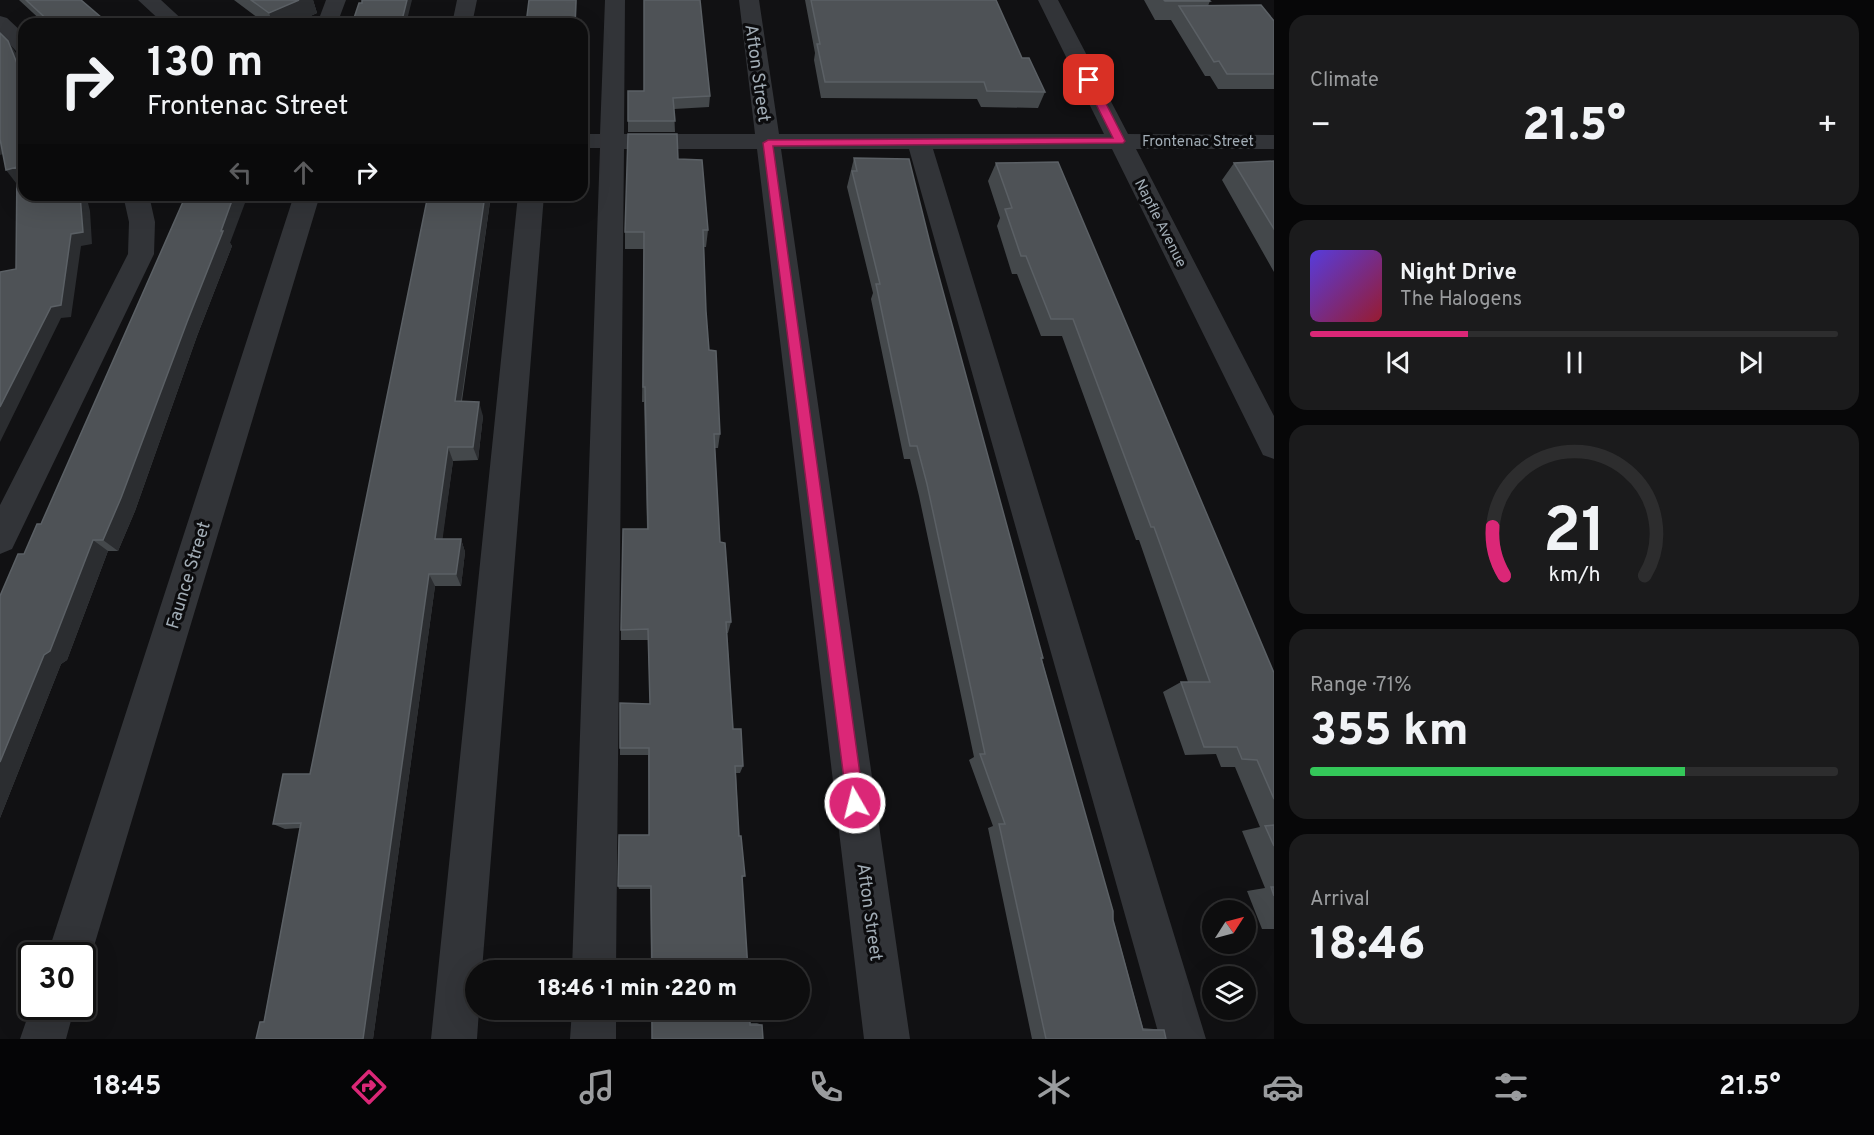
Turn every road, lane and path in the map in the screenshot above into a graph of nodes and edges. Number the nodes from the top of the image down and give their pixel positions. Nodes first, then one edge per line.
1 (148, 0) edge
2 (336, 0) edge
3 (467, 0) edge
4 (615, 0) edge
5 (749, 0) edge
6 (1048, 0) edge
7 (170, 18) edge
8 (329, 18) edge
9 (463, 18) edge
10 (0, 22) edge
11 (18, 40) edge
12 (597, 141) edge
13 (1120, 141) junction
14 (919, 142) junction
15 (1274, 142) edge
16 (768, 143) junction
17 (137, 201) edge
18 (305, 201) edge
19 (530, 201) edge
20 (1274, 447) edge
21 (0, 539) edge
22 (73, 942) edge
23 (594, 960) edge
24 (49, 1020) edge
25 (594, 1020) edge
26 (43, 1039) edge
27 (454, 1039) edge
28 (593, 1039) edge
29 (887, 1039) edge
30 (1183, 1039) edge

1 - 7 street
2 - 8 street
3 - 9 street
4 - 12 street
5 - 16 street, Afton Street
6 - 13 street, Napfle Avenue
10 - 11 street
12 - 16 street, Frontenac Street
12 - 23 street
13 - 14 street, Frontenac Street
13 - 15 street, Frontenac Street
13 - 20 street, Napfle Avenue
14 - 16 street, Frontenac Street
14 - 30 street
16 - 29 street, Afton Street
17 - 21 street
18 - 22 street, Faunce Street
19 - 27 street
24 - 26 street
25 - 28 street

